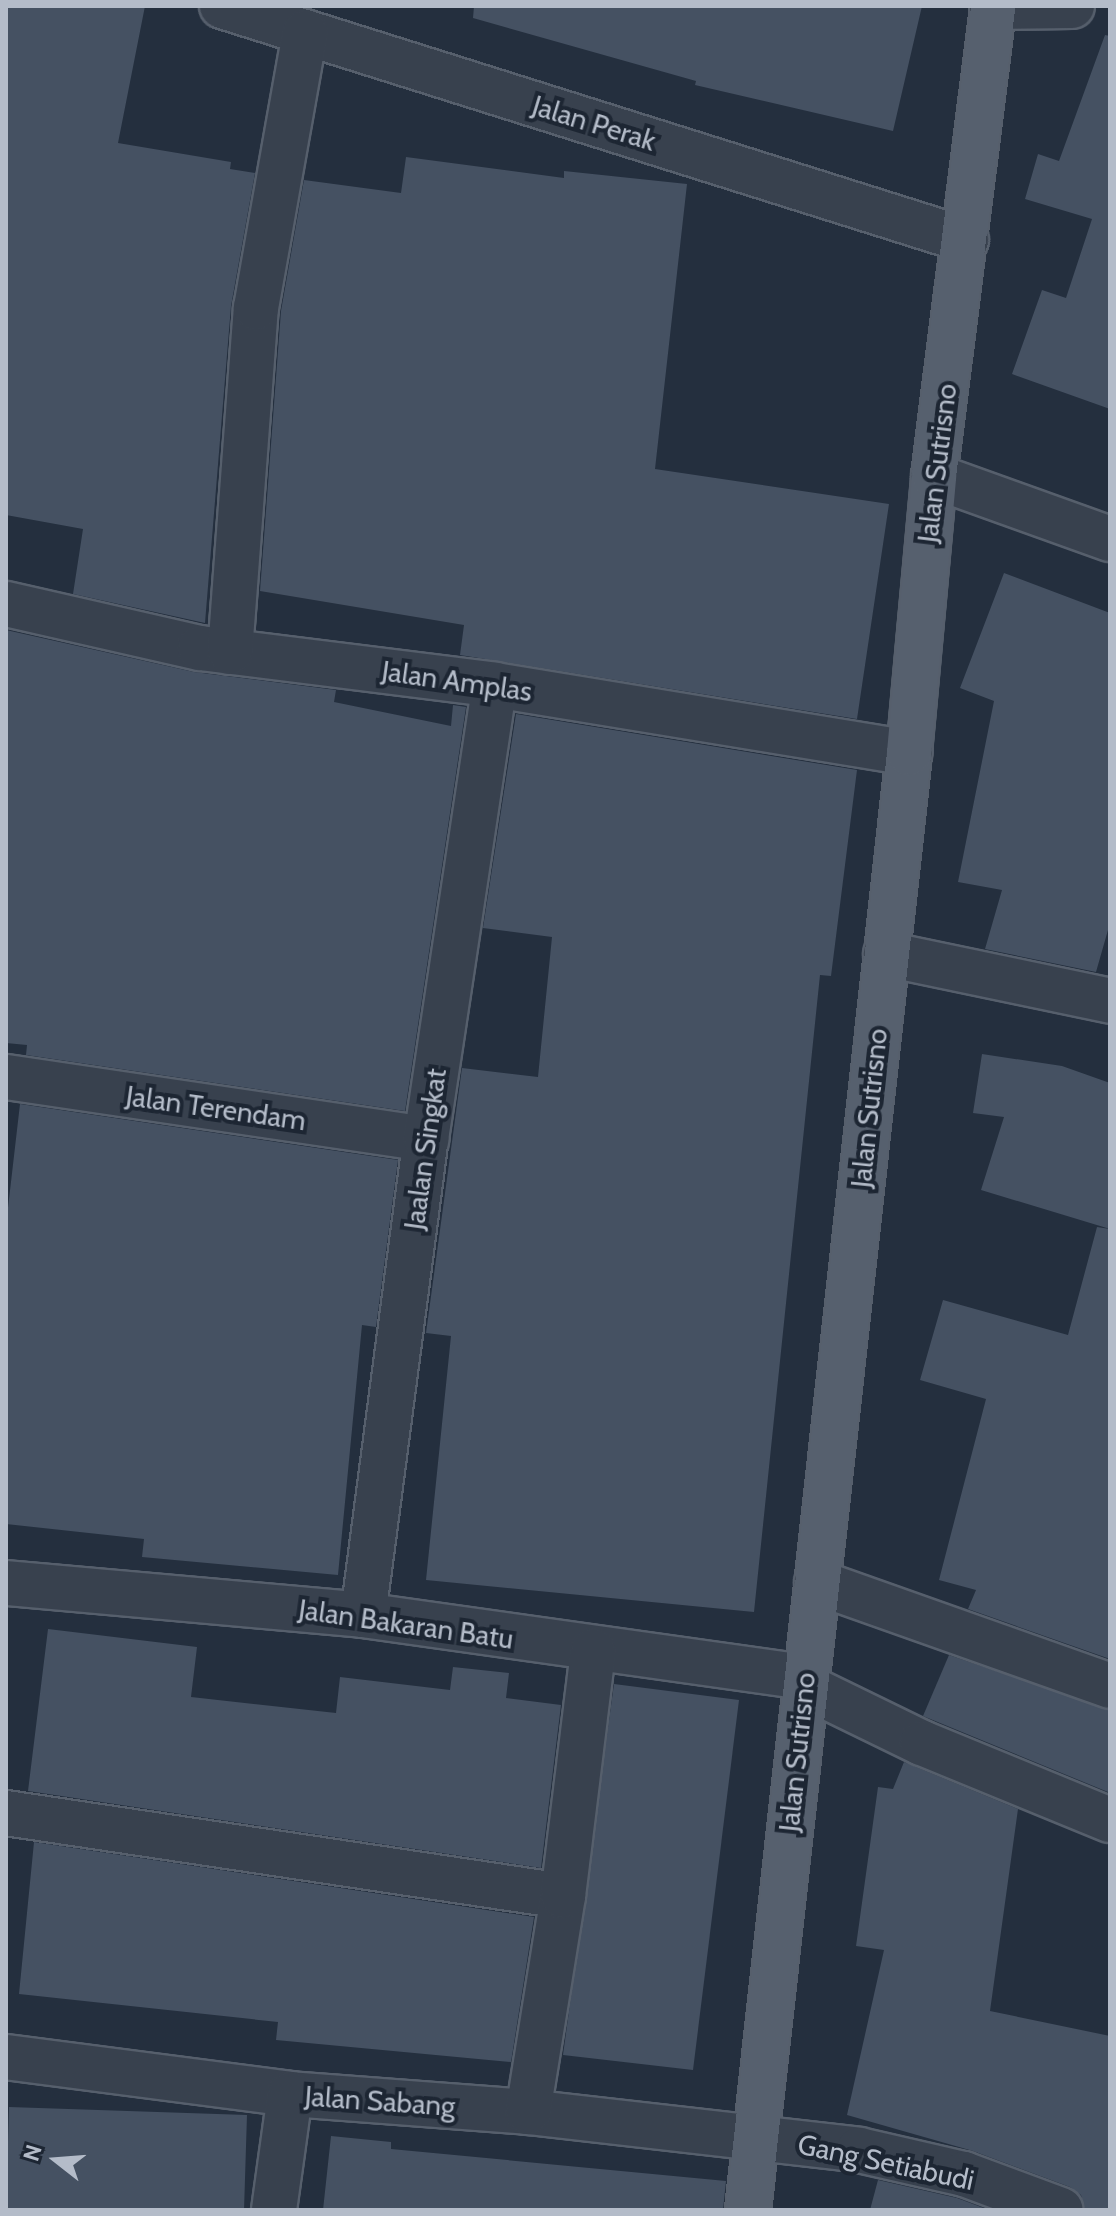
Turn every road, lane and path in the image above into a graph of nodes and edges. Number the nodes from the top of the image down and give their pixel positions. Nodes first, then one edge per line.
1 (222, 6) edge
2 (1072, 6) edge
3 (992, 7) edge
4 (305, 32) junction
5 (966, 240) junction
6 (934, 476) junction
7 (1110, 539) edge
8 (6, 604) edge
9 (230, 652) junction
10 (495, 685) junction
11 (909, 753) junction
12 (886, 954) junction
13 (1110, 1001) edge
14 (6, 1077) edge
15 (426, 1139) junction
16 (817, 1582) junction
17 (6, 1583) edge
18 (363, 1615) junction
19 (593, 1651) junction
20 (805, 1682) junction
21 (1110, 1686) edge
22 (6, 1813) edge
23 (1110, 1820) edge
24 (563, 1896) junction
25 (6, 2057) edge
26 (290, 2094) junction
27 (528, 2112) junction
28 (755, 2137) junction
29 (274, 2210) edge
30 (748, 2210) edge
31 (1061, 2210) edge

1 - 4 street, Jalan Perak
2 - 3 street
3 - 5 main road, Jalan Sutrisno
4 - 5 street, Jalan Perak
4 - 9 street
5 - 6 main road, Jalan Sutrisno
6 - 7 street
6 - 11 main road, Jalan Sutrisno
8 - 9 street, Jalan Amplas
9 - 10 street, Jalan Amplas
10 - 11 street, Jalan Amplas
10 - 15 street, Jaalan Singkat
11 - 12 main road, Jalan Sutrisno
12 - 13 street
12 - 16 main road, Jalan Sutrisno
14 - 15 street, Jalan Terendam
15 - 18 street, Jaalan Singkat
16 - 20 main road, Jalan Sutrisno
16 - 21 street
17 - 18 street, Jalan Bakaran Batu
18 - 19 street, Jalan Bakaran Batu
19 - 20 street, Jalan Bakaran Batu
19 - 24 street
20 - 23 street, Jalan Bakaran Batu
20 - 28 main road, Jalan Sutrisno
22 - 24 street
24 - 27 street
25 - 26 street, Jalan Sabang
26 - 27 street, Jalan Sabang
26 - 29 street
27 - 28 street, Jalan Sabang
28 - 30 main road, Jalan Sutrisno
28 - 31 street, Gang Setiabudi

